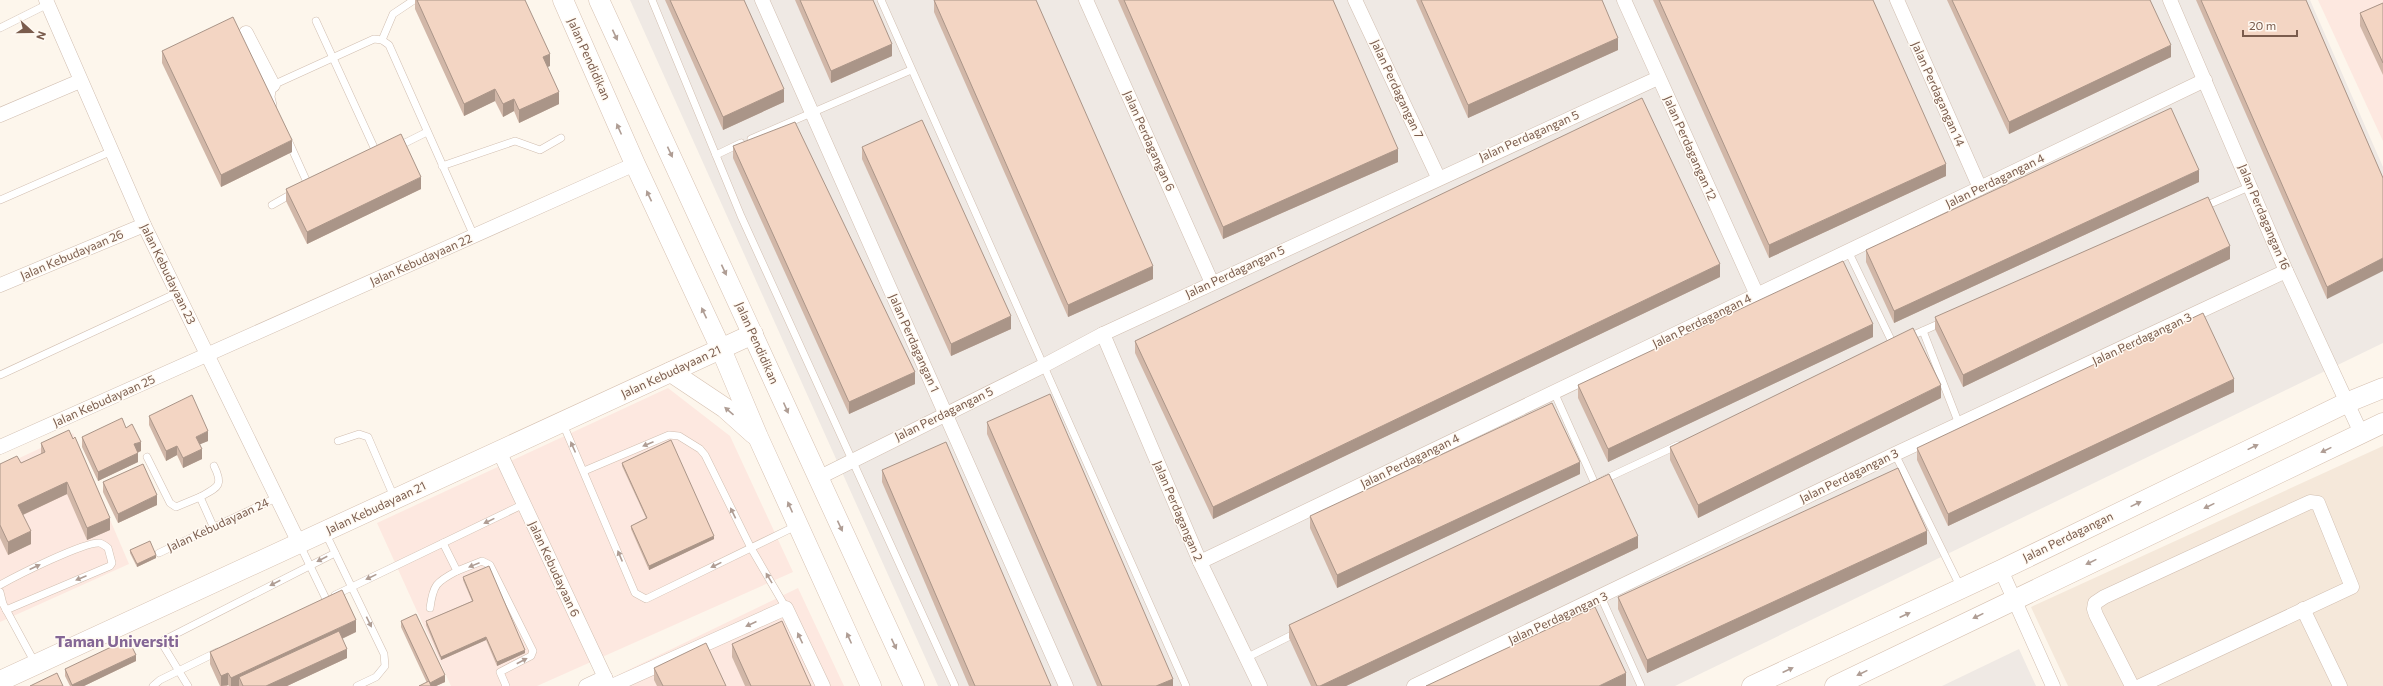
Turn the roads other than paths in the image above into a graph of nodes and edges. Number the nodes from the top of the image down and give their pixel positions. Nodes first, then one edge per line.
1 (414, 0) edge
2 (563, 0) edge
3 (599, 0) edge
4 (652, 0) edge
5 (762, 0) edge
6 (881, 0) edge
7 (1086, 0) edge
8 (1355, 0) edge
9 (1624, 0) edge
10 (1897, 0) edge
11 (2170, 0) edge
12 (47, 2) edge
13 (316, 21) dead end
14 (0, 28) edge
15 (246, 33) dead end
16 (382, 40) junction
17 (333, 57) junction
18 (911, 70) junction
19 (1658, 78) junction
20 (2205, 80) junction
21 (80, 81) junction
22 (273, 85) junction
23 (812, 112) junction
24 (0, 115) edge
25 (277, 116) edge
26 (284, 131) edge
27 (427, 132) junction
28 (561, 138) dead end
29 (392, 150) edge
30 (112, 151) junction
31 (716, 155) junction
32 (378, 156) edge
33 (635, 164) junction
34 (442, 166) junction
35 (1438, 178) junction
36 (2251, 186) junction
37 (1980, 188) junction
38 (0, 200) edge
39 (272, 205) dead end
40 (2192, 212) edge
41 (144, 225) junction
42 (474, 236) junction
43 (1848, 251) junction
44 (2286, 271) junction
45 (1212, 283) junction
46 (0, 285) edge
47 (177, 293) junction
48 (1757, 295) junction
49 (1952, 318) edge
50 (1923, 331) junction
51 (753, 334) junction
52 (1103, 334) junction
53 (1893, 344) junction
54 (1886, 348) edge
55 (721, 349) junction
56 (208, 355) junction
57 (1043, 366) junction
58 (670, 372) junction
59 (0, 375) edge
60 (2383, 388) edge
61 (1554, 392) junction
62 (2346, 403) junction
63 (945, 413) junction
64 (562, 422) junction
65 (2383, 423) edge
66 (1959, 424) junction
67 (2361, 433) junction
68 (758, 437) junction
69 (338, 441) dead end
70 (1687, 441) edge
71 (0, 447) edge
72 (499, 451) junction
73 (1895, 454) junction
74 (147, 457) dead end
75 (852, 459) junction
76 (214, 466) dead end
77 (584, 471) junction
78 (818, 478) junction
79 (1595, 484) junction
80 (1588, 488) edge
81 (200, 497) junction
82 (278, 497) junction
83 (395, 499) junction
84 (524, 504) junction
85 (798, 525) junction
86 (213, 526) junction
87 (325, 531) junction
88 (299, 543) junction
89 (443, 543) junction
90 (751, 548) junction
91 (159, 553) dead end
92 (335, 553) junction
93 (1200, 562) junction
94 (310, 566) junction
95 (2001, 570) junction
96 (457, 571) junction
97 (0, 585) edge
98 (352, 587) junction
99 (1961, 589) junction
100 (0, 592) edge
101 (1601, 597) junction
102 (2014, 599) junction
103 (430, 608) dead end
104 (786, 608) junction
105 (2303, 609) junction
106 (6, 610) junction
107 (1303, 629) edge
108 (228, 647) edge
109 (1246, 658) junction
110 (36, 665) junction
111 (179, 670) junction
112 (0, 682) edge
113 (609, 683) edge
114 (154, 686) edge
115 (188, 686) edge
116 (357, 686) edge
117 (506, 686) edge
118 (586, 686) edge
119 (823, 686) edge
120 (871, 686) edge
121 (914, 686) edge
122 (955, 686) edge
123 (1066, 686) edge
124 (1186, 686) edge
125 (1260, 686) edge
126 (1414, 686) edge
127 (1641, 686) edge
128 (1752, 686) edge
129 (1835, 686) edge
130 (2053, 686) edge
131 (2132, 686) edge
132 (2140, 686) edge
133 (2340, 686) edge

1 - 16 lane
33 -> 2 main road, Jalan Pendidikan
3 -> 51 main road, Jalan Pendidikan
4 - 31 lane
5 - 23 street, Jalan Perdagangan 1
6 - 18 lane
7 - 45 street, Jalan Perdagangan 6
8 - 35 street, Jalan Perdagangan 7
9 - 19 street, Jalan Perdagangan 12
10 - 37 street, Jalan Perdagangan 14
11 - 20 street, Jalan Perdagangan 16
12 - 14 lane
12 - 21 street, Jalan Kebudayaan 23
13 - 17 lane
15 - 22 street
16 - 17 lane
16 - 27 lane
17 - 22 lane
17 - 32 lane
18 - 23 lane
18 - 57 lane
19 - 35 street, Jalan Perdagangan 5
19 - 48 street, Jalan Perdagangan 12
20 - 36 street, Jalan Perdagangan 16
20 - 37 street, Jalan Perdagangan 4
21 - 24 street
21 - 30 street, Jalan Kebudayaan 23
22 - 25 lane
23 - 31 lane
23 - 63 street, Jalan Perdagangan 1
26 - 39 lane
27 - 29 lane
27 - 34 lane
28 - 34 lane
30 - 38 lane
30 - 41 street, Jalan Kebudayaan 23
31 - 75 lane
33 - 42 street, Jalan Kebudayaan 22
55 -> 33 main road, Jalan Pendidikan
34 - 42 lane
35 - 45 street, Jalan Perdagangan 5
36 - 40 lane
36 - 44 street, Jalan Perdagangan 16
37 - 43 street, Jalan Perdagangan 4
41 - 46 street, Jalan Kebudayaan 26
41 - 47 street, Jalan Kebudayaan 23
42 - 56 street, Jalan Kebudayaan 22
43 - 48 street, Jalan Perdagangan 4
43 - 53 lane
44 - 62 street, Jalan Perdagangan 16
44 - 66 street, Jalan Perdagangan 3
45 - 52 street, Jalan Perdagangan 5
47 - 56 street, Jalan Kebudayaan 23
47 - 59 lane
48 - 61 street, Jalan Perdagangan 4
49 - 50 lane
50 - 53 lane
50 - 66 lane
51 - 55 main road, Jalan Kebudayaan 21
51 -> 78 main road, Jalan Pendidikan
52 - 57 street, Jalan Perdagangan 5
52 - 93 street, Jalan Perdagangan 2
53 - 54 lane
55 - 58 main road, Jalan Kebudayaan 21
55 - 68 main road, Jalan Pendidikan
56 - 71 street, Jalan Kebudayaan 25
56 - 82 street, Jalan Kebudayaan 23
57 - 63 street, Jalan Perdagangan 5
57 - 124 lane
58 - 64 main road, Jalan Kebudayaan 21
68 -> 58 main road
60 - 62 main road, Jalan Perdagangan
61 - 79 lane
61 - 93 street, Jalan Perdagangan 4
62 - 67 street, Jalan Perdagangan 16
95 -> 62 main road, Jalan Perdagangan
63 - 75 street, Jalan Perdagangan 5
63 - 123 street, Jalan Perdagangan 1
64 - 72 main road, Jalan Kebudayaan 21
77 -> 64 lane
65 - 67 main road
66 - 73 street, Jalan Perdagangan 3
67 -> 102 main road
85 -> 68 main road, Jalan Pendidikan
69 - 83 lane
70 - 79 lane
72 - 83 main road, Jalan Kebudayaan 21
72 - 84 street, Jalan Kebudayaan 6
73 - 99 lane
73 - 101 street, Jalan Perdagangan 3
74 - 81 lane
75 - 78 street, Jalan Perdagangan 5
75 - 122 lane
76 - 81 lane
90 -> 77 lane
90 -> 77 lane
78 -> 121 main road, Jalan Pendidikan
79 - 80 lane
81 - 86 lane
82 - 86 lane, Jalan Kebudayaan 24
82 - 88 street, Jalan Kebudayaan 23
83 - 87 main road, Jalan Kebudayaan 21
84 -> 89 lane
84 - 113 street, Jalan Kebudayaan 6
85 - 90 lane
120 -> 85 main road, Jalan Pendidikan
86 - 91 lane, Jalan Kebudayaan 24
87 - 88 main road, Jalan Kebudayaan 21
87 - 92 lane
88 - 94 lane
88 - 110 main road, Jalan Kebudayaan 21
89 - 96 lane
89 -> 98 lane
104 -> 90 lane
92 -> 94 lane
92 - 98 lane
93 - 109 street, Jalan Perdagangan 2
94 - 98 lane
94 -> 111 lane
95 - 99 main road, Jalan Perdagangan
95 - 102 street
96 - 103 lane
117 -> 96 lane
97 -> 106 lane
98 -> 116 lane
128 -> 99 main road, Jalan Perdagangan
100 - 106 lane
101 - 126 street, Jalan Perdagangan 3
101 - 127 lane
102 -> 129 main road
102 - 130 street
104 -> 113 street
119 -> 104 street
105 - 131 street
105 - 132 street
105 - 133 street
106 - 110 lane
107 - 109 lane
108 - 111 lane
109 - 125 street, Jalan Perdagangan 2
110 - 112 main road, Jalan Kebudayaan 21
111 - 114 lane
111 - 115 lane
113 - 118 street

